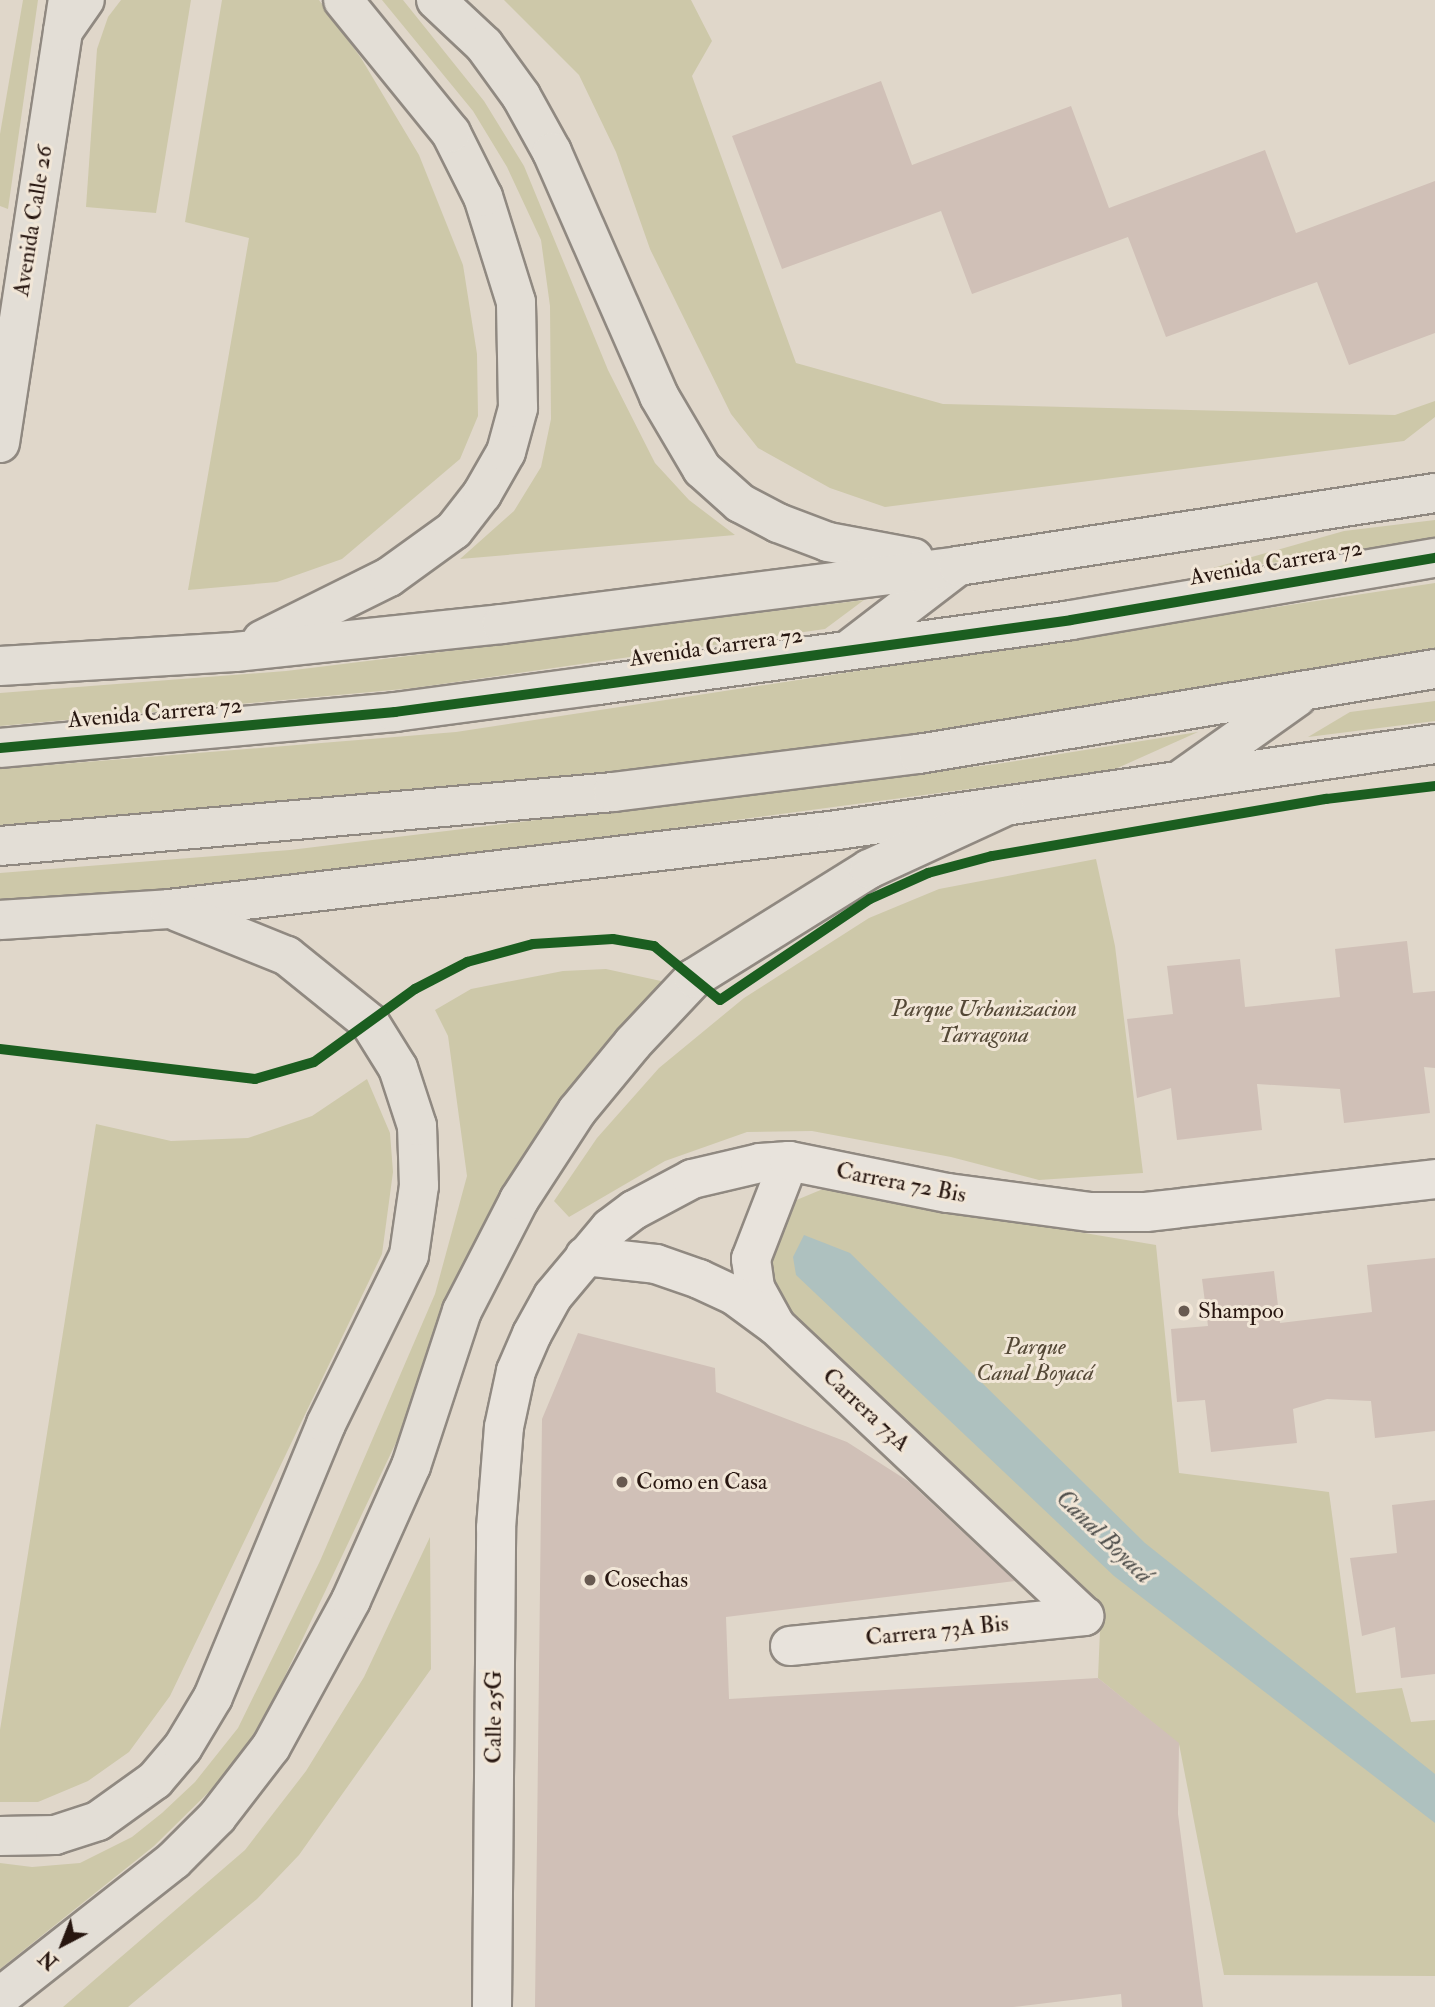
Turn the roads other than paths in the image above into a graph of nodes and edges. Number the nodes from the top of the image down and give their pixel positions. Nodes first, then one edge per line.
1 (85, 0) edge
2 (343, 0) edge
3 (436, 0) edge
4 (66, 15) edge
5 (0, 443) edge
6 (1435, 493) edge
7 (1435, 558) edge
8 (958, 566) junction
9 (849, 650) junction
10 (235, 652) junction
11 (0, 666) edge
12 (1435, 669) edge
13 (1304, 692) junction
14 (1435, 744) edge
15 (0, 748) edge
16 (1176, 783) junction
17 (1004, 807) junction
18 (0, 846) edge
19 (169, 909) junction
20 (0, 920) edge
21 (789, 1161) junction
22 (1435, 1179) edge
23 (586, 1256) junction
24 (776, 1326) junction
25 (504, 1427) joint
26 (1084, 1616) joint
27 (790, 1646) dead end
28 (0, 1836) edge
29 (0, 1997) edge
30 (492, 2007) edge

1 - 4 main road
2 - 10 main road
3 - 8 main road
4 - 5 main road, Avenida Calle 26
6 - 8 main road, Avenida Carrera 72
7 - 9 main road, Avenida Carrera 72
8 - 9 main road
8 - 10 main road, Avenida Carrera 72
9 - 15 main road, Avenida Carrera 72
10 - 11 main road, Avenida Carrera 72
12 - 13 main road
13 - 16 main road
13 - 18 main road
14 - 16 main road
16 - 17 main road
17 - 19 main road
17 - 29 main road
19 - 20 main road
19 - 28 main road
21 - 22 street, Carrera 72 Bis
21 - 23 street, Carrera 72 Bis
21 - 24 street, Carrera 73A
23 - 24 street
23 - 25 street, Carrera 72 Bis
24 - 26 street, Carrera 73A
25 - 30 street, Calle 25G
26 - 27 street, Carrera 73A Bis

